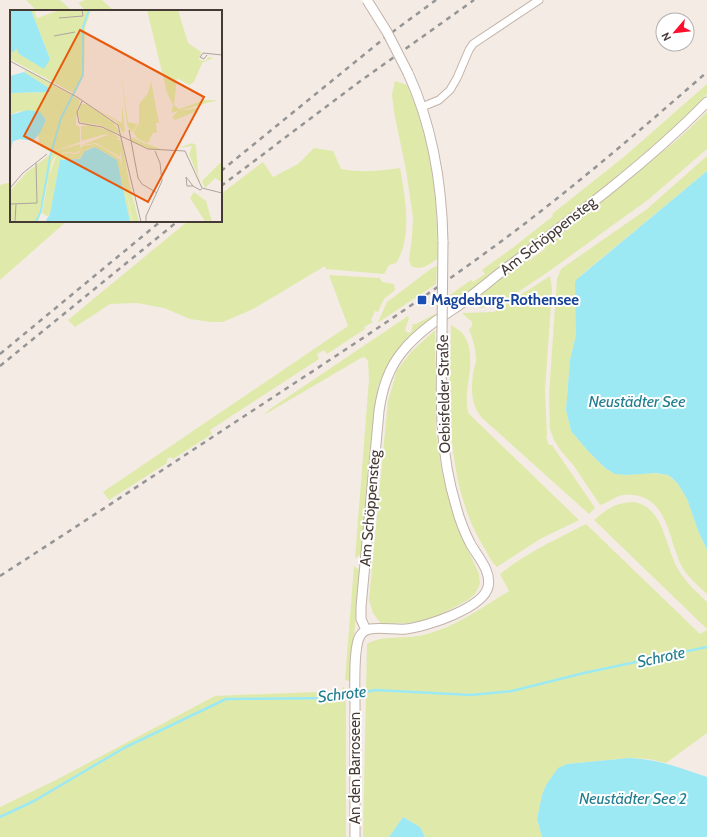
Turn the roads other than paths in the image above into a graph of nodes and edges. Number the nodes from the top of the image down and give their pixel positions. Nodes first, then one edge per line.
1 (367, 0) edge
2 (539, 0) edge
3 (707, 102) edge
4 (422, 107) junction
5 (366, 630) junction
6 (355, 837) edge

1 - 4 street, Oebisfelder Straße, bridge
2 - 4 street
3 - 5 street, Am Schöppensteg
4 - 5 street, Oebisfelder Straße, bridge
5 - 6 street, An den Barroseen

